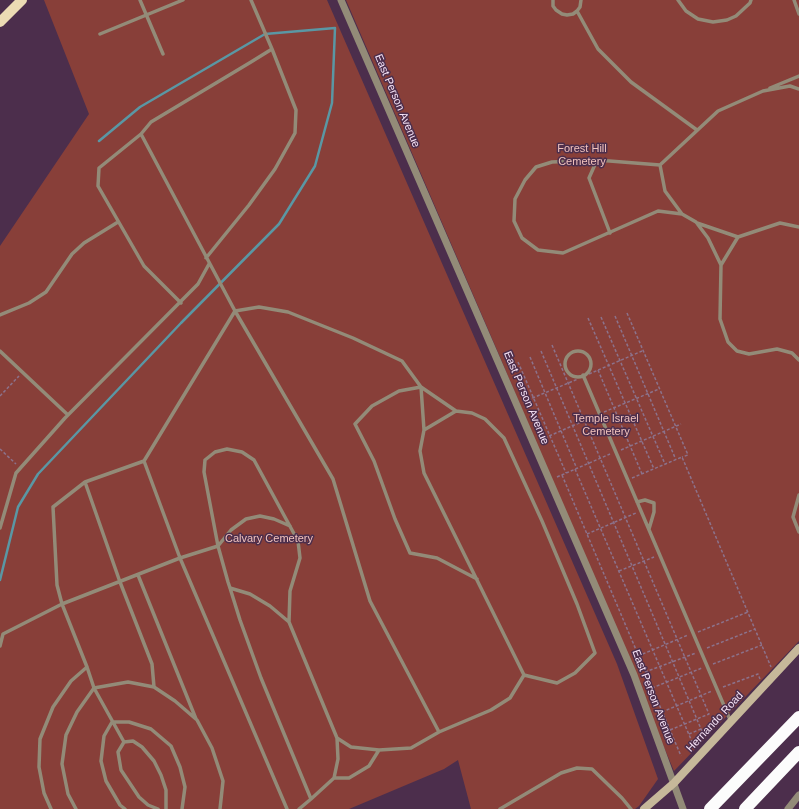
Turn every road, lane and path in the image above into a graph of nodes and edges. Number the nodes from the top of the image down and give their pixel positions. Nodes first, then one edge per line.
1 (22, 0) edge
2 (140, 0) edge
3 (183, 0) edge
4 (251, 0) edge
5 (341, 0) edge
6 (553, 0) edge
7 (581, 0) edge
8 (678, 0) edge
9 (751, 0) edge
10 (794, 0) edge
11 (577, 11) junction
12 (799, 14) edge
13 (146, 15) junction
14 (0, 22) edge
15 (100, 34) dead end
16 (272, 49) junction
17 (163, 54) dead end
18 (799, 76) edge
19 (799, 89) edge
20 (762, 91) junction
21 (698, 130) junction
22 (141, 134) junction
23 (597, 160) junction
24 (660, 165) junction
25 (682, 214) junction
26 (118, 222) junction
27 (696, 222) junction
28 (799, 227) edge
29 (610, 233) junction
30 (738, 237) junction
31 (206, 258) junction
32 (209, 264) junction
33 (720, 265) junction
34 (181, 303) junction
35 (235, 311) junction
36 (627, 313) dead end
37 (0, 315) edge
38 (615, 316) dead end
39 (601, 317) dead end
40 (588, 318) dead end
41 (552, 345) dead end
42 (0, 351) edge
43 (541, 351) dead end
44 (642, 351) junction
45 (632, 356) junction
46 (530, 357) dead end
47 (799, 360) edge
48 (620, 361) junction
49 (518, 362) dead end
50 (609, 366) junction
51 (598, 370) junction
52 (22, 372) junction
53 (584, 376) junction
54 (568, 383) junction
55 (421, 387) junction
56 (556, 388) junction
57 (659, 389) junction
58 (545, 393) junction
59 (648, 394) junction
60 (0, 396) edge
61 (534, 397) junction
62 (636, 398) junction
63 (522, 402) dead end
64 (625, 403) junction
65 (614, 408) junction
66 (456, 411) junction
67 (600, 414) junction
68 (68, 415) junction
69 (584, 421) junction
70 (681, 424) dead end
71 (572, 426) junction
72 (675, 426) junction
73 (424, 430) junction
74 (561, 431) junction
75 (664, 431) junction
76 (550, 436) junction
77 (653, 436) junction
78 (538, 441) dead end
79 (641, 441) junction
80 (630, 446) junction
81 (0, 449) edge
82 (616, 452) junction
83 (682, 457) junction
84 (600, 459) junction
85 (676, 460) junction
86 (144, 461) junction
87 (588, 464) junction
88 (665, 464) junction
89 (20, 468) junction
90 (576, 469) junction
91 (654, 469) junction
92 (566, 473) junction
93 (642, 474) junction
94 (562, 475) junction
95 (555, 478) dead end
96 (628, 480) junction
97 (85, 482) junction
98 (799, 495) edge
99 (637, 502) junction
100 (641, 511) junction
101 (625, 518) junction
102 (613, 523) junction
103 (290, 526) junction
104 (0, 528) edge
105 (600, 528) junction
106 (649, 529) junction
107 (799, 532) edge
108 (586, 534) junction
109 (218, 546) junction
110 (660, 554) junction
111 (180, 558) junction
112 (644, 561) junction
113 (632, 566) junction
114 (619, 572) junction
115 (138, 574) junction
116 (477, 579) junction
117 (120, 582) junction
118 (230, 588) junction
119 (62, 604) junction
120 (289, 622) junction
121 (0, 646) edge
122 (799, 648) edge
123 (87, 667) junction
124 (775, 674) junction
125 (524, 675) junction
126 (154, 687) junction
127 (94, 688) junction
128 (799, 717) edge
129 (697, 719) junction
130 (197, 720) junction
131 (112, 722) junction
132 (731, 722) junction
133 (684, 724) junction
134 (701, 729) junction
135 (670, 730) junction
136 (439, 732) junction
137 (689, 734) junction
138 (704, 736) dead end
139 (337, 738) junction
140 (124, 742) junction
141 (693, 744) dead end
142 (379, 750) junction
143 (799, 752) edge
144 (681, 756) dead end
145 (334, 778) junction
146 (674, 783) junction
147 (311, 799) junction
148 (798, 800) edge
149 (51, 809) edge
150 (76, 809) edge
151 (125, 809) edge
152 (158, 809) edge
153 (166, 809) edge
154 (182, 809) edge
155 (220, 809) edge
156 (288, 809) edge
157 (299, 809) edge
158 (500, 809) edge
159 (631, 809) edge
160 (644, 809) edge
161 (683, 809) edge
162 (710, 809) edge
163 (745, 809) edge
164 (788, 809) edge

1 - 14 main road
2 - 13 lane
3 - 13 lane
4 - 16 lane
5 - 146 street, East Person Avenue
6 - 11 lane
7 - 11 lane
8 - 9 lane
10 - 12 lane
11 - 21 lane
13 - 15 lane
13 - 17 lane
16 - 22 lane
16 - 31 lane
18 - 20 lane
19 - 20 lane
20 - 21 lane
21 - 24 lane
22 - 26 lane
22 - 31 lane
23 - 24 lane
23 - 29 lane
23 - 29 lane
24 - 25 lane
25 - 27 lane
25 - 29 lane
26 - 34 lane
26 - 37 lane
27 - 30 lane
27 - 33 lane
28 - 30 lane
30 - 33 lane
31 - 32 lane
32 - 34 lane
32 - 35 lane
33 - 47 lane
34 - 68 lane
35 - 55 lane
35 - 86 lane
35 - 136 lane
36 - 44 path
38 - 45 path
39 - 48 path
40 - 50 path
41 - 54 path
42 - 52 lane
43 - 56 path
44 - 45 path
44 - 57 path
45 - 48 path
45 - 59 path
46 - 58 path
48 - 50 path
48 - 62 path
49 - 61 path
50 - 51 path
50 - 64 path
51 - 53 path
51 - 65 path
52 - 60 path
52 - 68 lane
53 - 53 lane
53 - 54 path
53 - 67 lane
54 - 56 path
54 - 69 path
55 - 66 lane
55 - 73 lane
55 - 116 lane
56 - 58 path
56 - 71 path
57 - 59 path
57 - 72 path
58 - 61 path
58 - 74 path
59 - 62 path
59 - 75 path
61 - 63 path
61 - 76 path
62 - 64 path
62 - 77 path
64 - 65 path
64 - 79 path
65 - 67 path
65 - 80 path
66 - 73 lane
66 - 125 lane
67 - 69 path
67 - 82 lane
68 - 89 lane
69 - 71 path
69 - 84 path
70 - 72 path
71 - 74 path
71 - 87 path
72 - 75 path
72 - 83 path
73 - 116 lane
74 - 76 path
74 - 90 path
75 - 77 path
75 - 85 path
76 - 78 path
76 - 92 path
77 - 79 path
77 - 88 path
79 - 80 path
79 - 91 path
80 - 82 path
80 - 93 path
81 - 89 path
82 - 84 path
82 - 96 lane
83 - 85 path
83 - 124 path
84 - 87 path
84 - 101 path
85 - 88 path
86 - 97 lane
86 - 111 lane
87 - 90 path
87 - 102 path
88 - 91 path
89 - 104 lane
90 - 92 path
90 - 105 path
91 - 93 path
92 - 94 path
93 - 96 path
94 - 95 path
94 - 108 path
96 - 99 lane
97 - 117 lane
97 - 119 lane
98 - 107 lane
99 - 100 lane
99 - 106 lane
100 - 101 path
100 - 106 lane
101 - 102 path
101 - 112 path
102 - 105 path
102 - 113 path
103 - 109 lane
103 - 109 lane
103 - 120 lane
105 - 108 path
105 - 114 path
106 - 110 lane
108 - 135 path
109 - 111 lane
109 - 118 lane
110 - 112 path
110 - 132 lane
111 - 115 lane
111 - 156 lane
112 - 113 path
112 - 129 path
113 - 114 path
113 - 129 path
114 - 133 path
115 - 117 lane
115 - 130 lane
116 - 125 lane
117 - 119 lane
117 - 126 lane
118 - 120 lane
118 - 147 lane
119 - 121 lane
119 - 123 lane
120 - 139 lane
122 - 124 street, Hernando Road
123 - 127 lane
123 - 149 lane
124 - 132 street, Hernando Road
125 - 136 lane
126 - 127 lane
126 - 130 lane
127 - 131 lane
127 - 150 lane
128 - 162 highway
129 - 133 path
129 - 134 path
130 - 155 lane
131 - 140 lane
131 - 151 lane
131 - 154 lane
132 - 146 street, Hernando Road
133 - 135 path
133 - 137 path
134 - 137 path
134 - 138 path
135 - 144 path
136 - 142 lane
137 - 141 path
139 - 142 lane
139 - 145 lane
140 - 152 lane
140 - 153 lane
142 - 145 lane
143 - 163 highway
145 - 147 lane
146 - 160 street, Hernando Road
146 - 161 street, East Person Avenue
147 - 157 lane
148 - 164 street
158 - 159 lane

